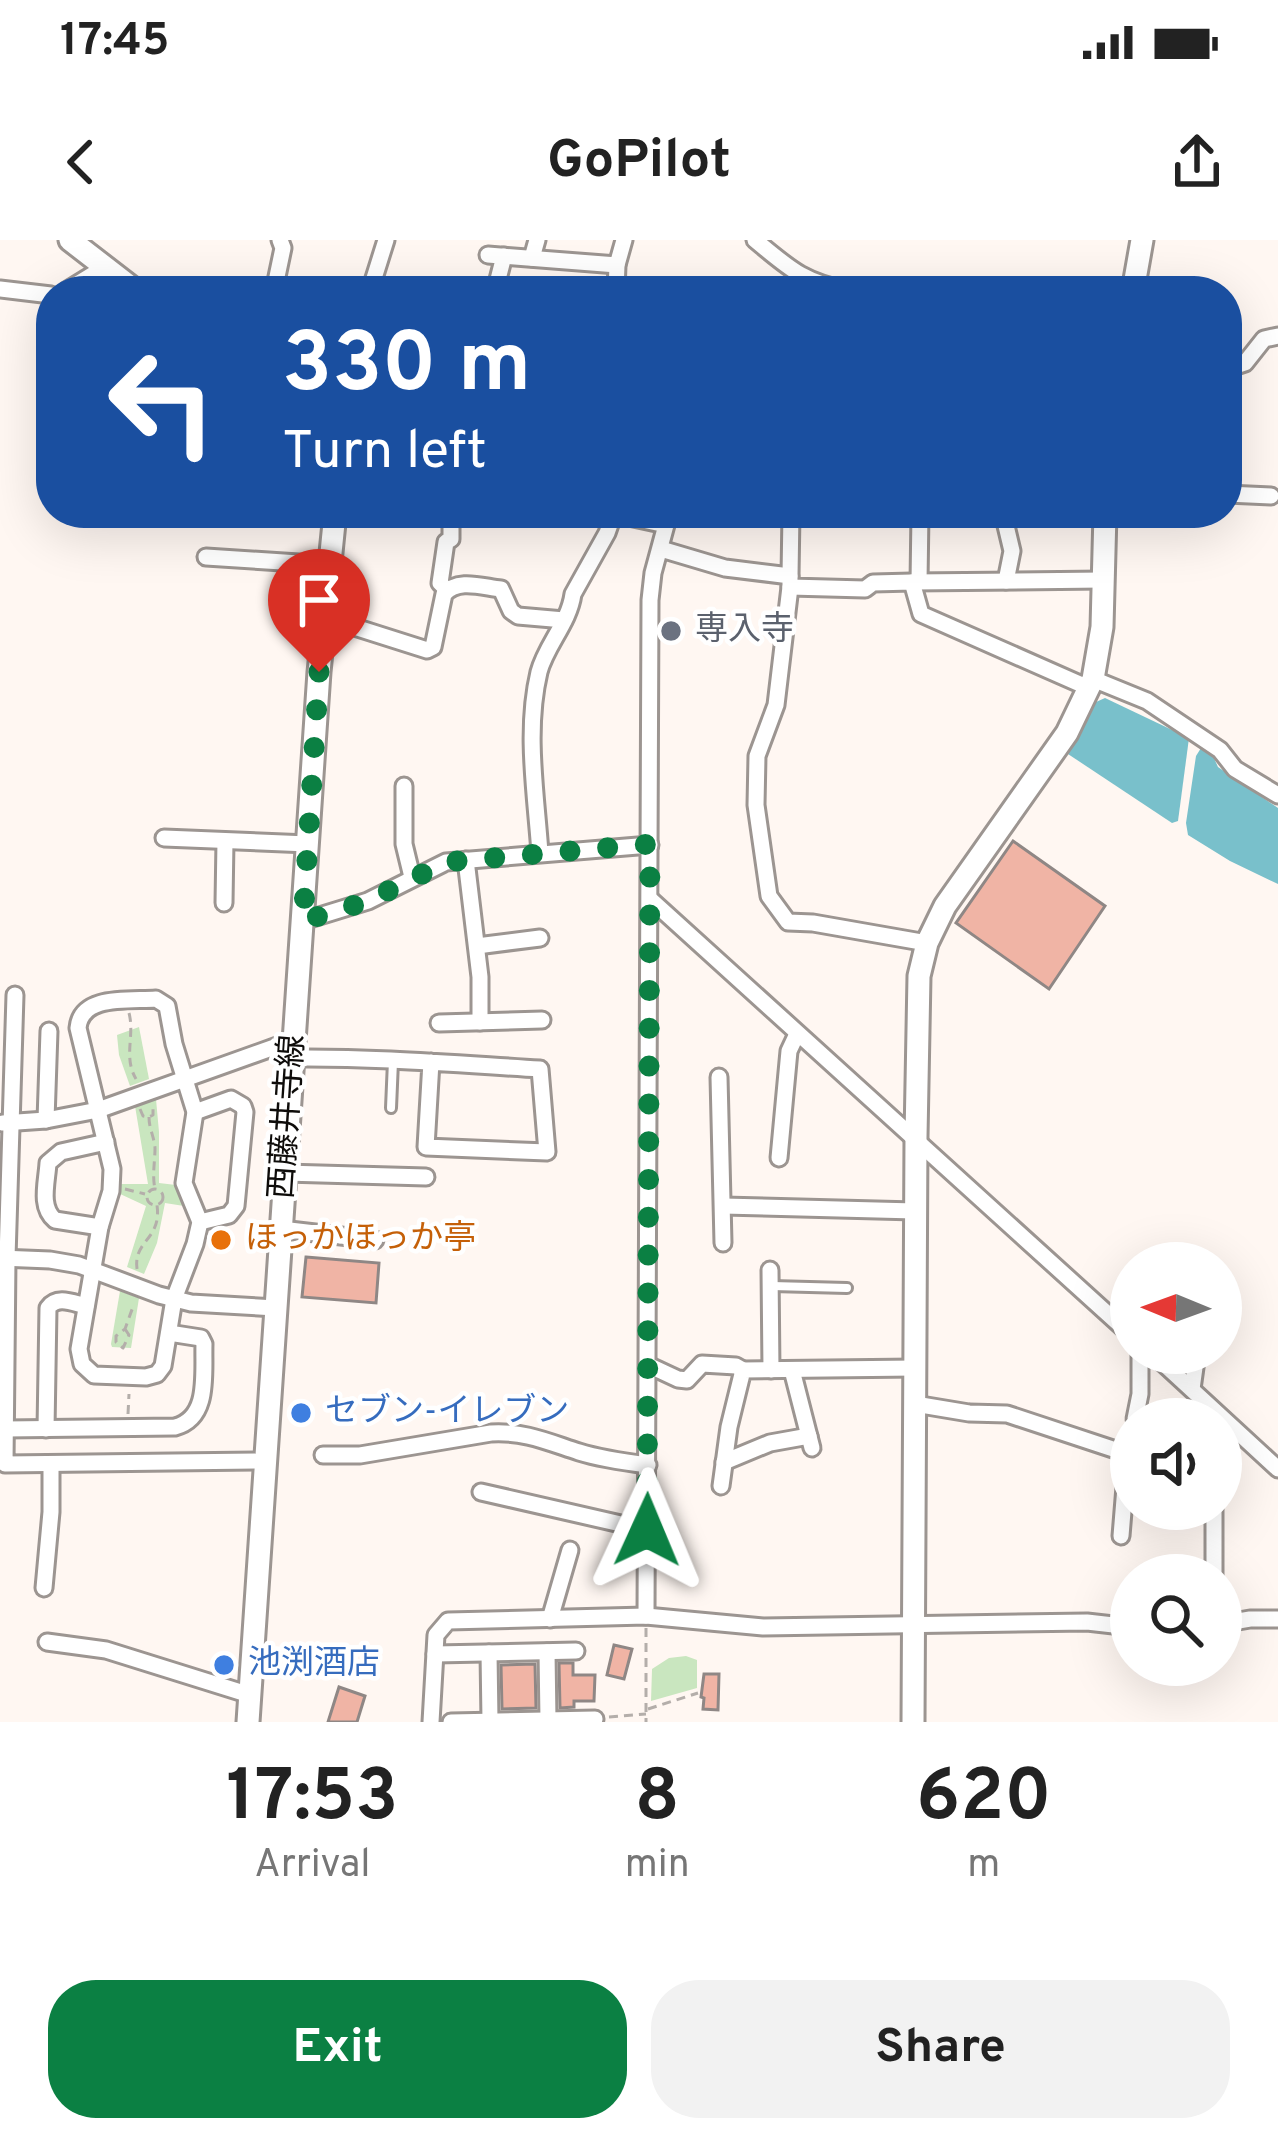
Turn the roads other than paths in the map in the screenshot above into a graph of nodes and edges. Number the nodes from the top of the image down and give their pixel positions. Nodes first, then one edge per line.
1 (70, 240) edge
2 (280, 240) edge
3 (386, 240) edge
4 (537, 240) edge
5 (624, 240) edge
6 (755, 240) edge
7 (1142, 240) edge
8 (532, 258) junction
9 (617, 265) junction
10 (105, 268) junction
11 (91, 276) edge
12 (116, 276) edge
13 (277, 276) edge
14 (375, 276) edge
15 (495, 276) edge
16 (617, 276) edge
17 (798, 276) edge
18 (1136, 276) edge
19 (0, 289) edge
20 (36, 293) edge
21 (1278, 336) edge
22 (1242, 364) edge
23 (1242, 495) edge
24 (1271, 496) dead end
25 (332, 528) edge
26 (451, 528) edge
27 (606, 528) edge
28 (668, 528) edge
29 (791, 528) edge
30 (919, 528) edge
31 (1007, 528) edge
32 (1105, 528) edge
33 (661, 549) junction
34 (206, 557) dead end
35 (328, 565) junction
36 (1103, 580) junction
37 (1006, 581) junction
38 (790, 582) junction
39 (915, 582) junction
40 (447, 590) junction
41 (323, 617) junction
42 (564, 620) junction
43 (1091, 684) junction
44 (404, 786) dead end
45 (1278, 795) edge
46 (164, 838) dead end
47 (225, 841) junction
48 (308, 844) junction
49 (650, 844) junction
50 (540, 853) junction
51 (466, 860) junction
52 (412, 877) junction
53 (650, 899) junction
54 (224, 903) dead end
55 (303, 921) junction
56 (540, 938) dead end
57 (927, 944) junction
58 (477, 946) junction
59 (15, 995) dead end
60 (542, 1020) dead end
61 (480, 1022) junction
62 (440, 1023) dead end
63 (49, 1031) dead end
64 (796, 1034) junction
65 (293, 1049) junction
66 (393, 1060) junction
67 (431, 1062) junction
68 (719, 1077) dead end
69 (184, 1078) junction
70 (391, 1108) dead end
71 (98, 1110) junction
72 (195, 1112) junction
73 (46, 1120) junction
74 (5, 1123) edge
75 (916, 1137) junction
76 (106, 1142) junction
77 (779, 1158) dead end
78 (285, 1173) junction
79 (426, 1177) dead end
80 (723, 1207) junction
81 (916, 1210) junction
82 (200, 1222) junction
83 (100, 1227) junction
84 (281, 1229) junction
85 (375, 1240) dead end
86 (723, 1243) dead end
87 (3, 1258) edge
88 (92, 1270) junction
89 (767, 1286) joint
90 (847, 1288) dead end
91 (174, 1299) junction
92 (86, 1306) junction
93 (276, 1308) junction
94 (1110, 1316) edge
95 (170, 1333) junction
96 (648, 1365) junction
97 (915, 1367) junction
98 (742, 1370) junction
99 (770, 1370) junction
100 (792, 1370) junction
101 (1176, 1374) edge
102 (1194, 1374) edge
103 (1192, 1388) junction
104 (915, 1404) junction
105 (46, 1429) junction
106 (5, 1430) junction
107 (1110, 1444) edge
108 (323, 1455) dead end
109 (266, 1461) junction
110 (724, 1462) junction
111 (51, 1465) junction
112 (648, 1465) junction
113 (2, 1468) edge
114 (1278, 1469) edge
115 (721, 1486) dead end
116 (482, 1492) dead end
117 (647, 1530) junction
118 (1122, 1530) edge
119 (1121, 1536) dead end
120 (570, 1550) dead end
121 (44, 1588) dead end
122 (646, 1616) junction
123 (550, 1619) junction
124 (1278, 1619) edge
125 (1242, 1620) edge
126 (915, 1625) junction
127 (1110, 1625) edge
128 (46, 1642) dead end
129 (576, 1651) dead end
130 (547, 1652) junction
131 (489, 1653) junction
132 (435, 1654) junction
133 (250, 1695) junction
134 (595, 1718) road end
135 (552, 1720) edge
136 (490, 1721) edge
137 (248, 1722) edge
138 (431, 1722) edge
139 (451, 1722) edge
140 (913, 1722) edge

1 - 10 street
2 - 13 street
3 - 14 street
4 - 8 street
5 - 9 street
6 - 17 street
7 - 18 street
8 - 9 street
8 - 15 street
9 - 16 street
10 - 11 street
10 - 12 street
19 - 20 street
21 - 22 street
23 - 24 street
25 - 35 street, 西藤井寺線
26 - 40 street
27 - 42 street
28 - 33 street
29 - 38 street
30 - 39 street
31 - 37 street
32 - 36 street
33 - 38 street
33 - 49 street
34 - 35 street
35 - 41 street, 西藤井寺線
36 - 37 street
36 - 43 street
37 - 39 street
38 - 39 street
38 - 57 street
39 - 43 street
40 - 41 street
40 - 42 street
41 - 48 street, 西藤井寺線
42 - 50 street
43 - 45 street
43 - 57 street
44 - 52 street
46 - 47 street
47 - 48 street
47 - 54 street
48 - 55 street, 西藤井寺線
49 - 50 street
49 - 53 street
50 - 51 street
51 - 52 street
51 - 58 street
52 - 55 street
53 - 64 street
53 - 96 street
55 - 65 street, 西藤井寺線
56 - 58 street
57 - 75 street
58 - 61 street
59 - 74 street
60 - 61 street
61 - 62 street
63 - 73 street
64 - 75 street
64 - 77 street
65 - 66 street
65 - 69 street
65 - 78 street, 西藤井寺線
66 - 67 street
66 - 70 lane
67 - 67 street
68 - 80 street
69 - 71 street
69 - 71 street
69 - 72 street
71 - 73 street
71 - 76 street
72 - 82 street
72 - 82 street
73 - 74 street
74 - 87 street
75 - 81 street
75 - 94 street
76 - 83 street
76 - 83 street
78 - 79 street
78 - 84 street, 西藤井寺線
80 - 81 street
80 - 86 street
81 - 97 street
82 - 91 street
83 - 88 street
84 - 85 street
84 - 93 street, 西藤井寺線
87 - 88 street
87 - 106 street
88 - 91 street
88 - 92 street
89 - 90 lane
89 - 99 street
91 - 93 street
91 - 95 street
92 - 95 street
92 - 105 street
93 - 109 street, 西藤井寺線
95 - 105 street
96 - 98 street
96 - 112 street
97 - 100 street
97 - 104 street
98 - 99 street
98 - 110 street
99 - 100 street
100 - 110 street
101 - 103 street
102 - 103 street
103 - 114 street
104 - 107 street
104 - 126 street
105 - 106 street
106 - 113 street
108 - 112 street
109 - 111 street
109 - 133 street, 西藤井寺線
110 - 115 street
111 - 113 street
111 - 121 street
112 - 117 street
116 - 117 street
117 - 122 street
118 - 119 street
120 - 123 street
122 - 123 street
122 - 126 street
123 - 132 street
124 - 125 street
126 - 127 street
126 - 140 street
128 - 133 street
129 - 130 street
130 - 131 street
130 - 135 street
131 - 132 street
131 - 136 street
132 - 138 street
133 - 137 street, 西藤井寺線
134 - 135 street
135 - 136 street
136 - 139 street

